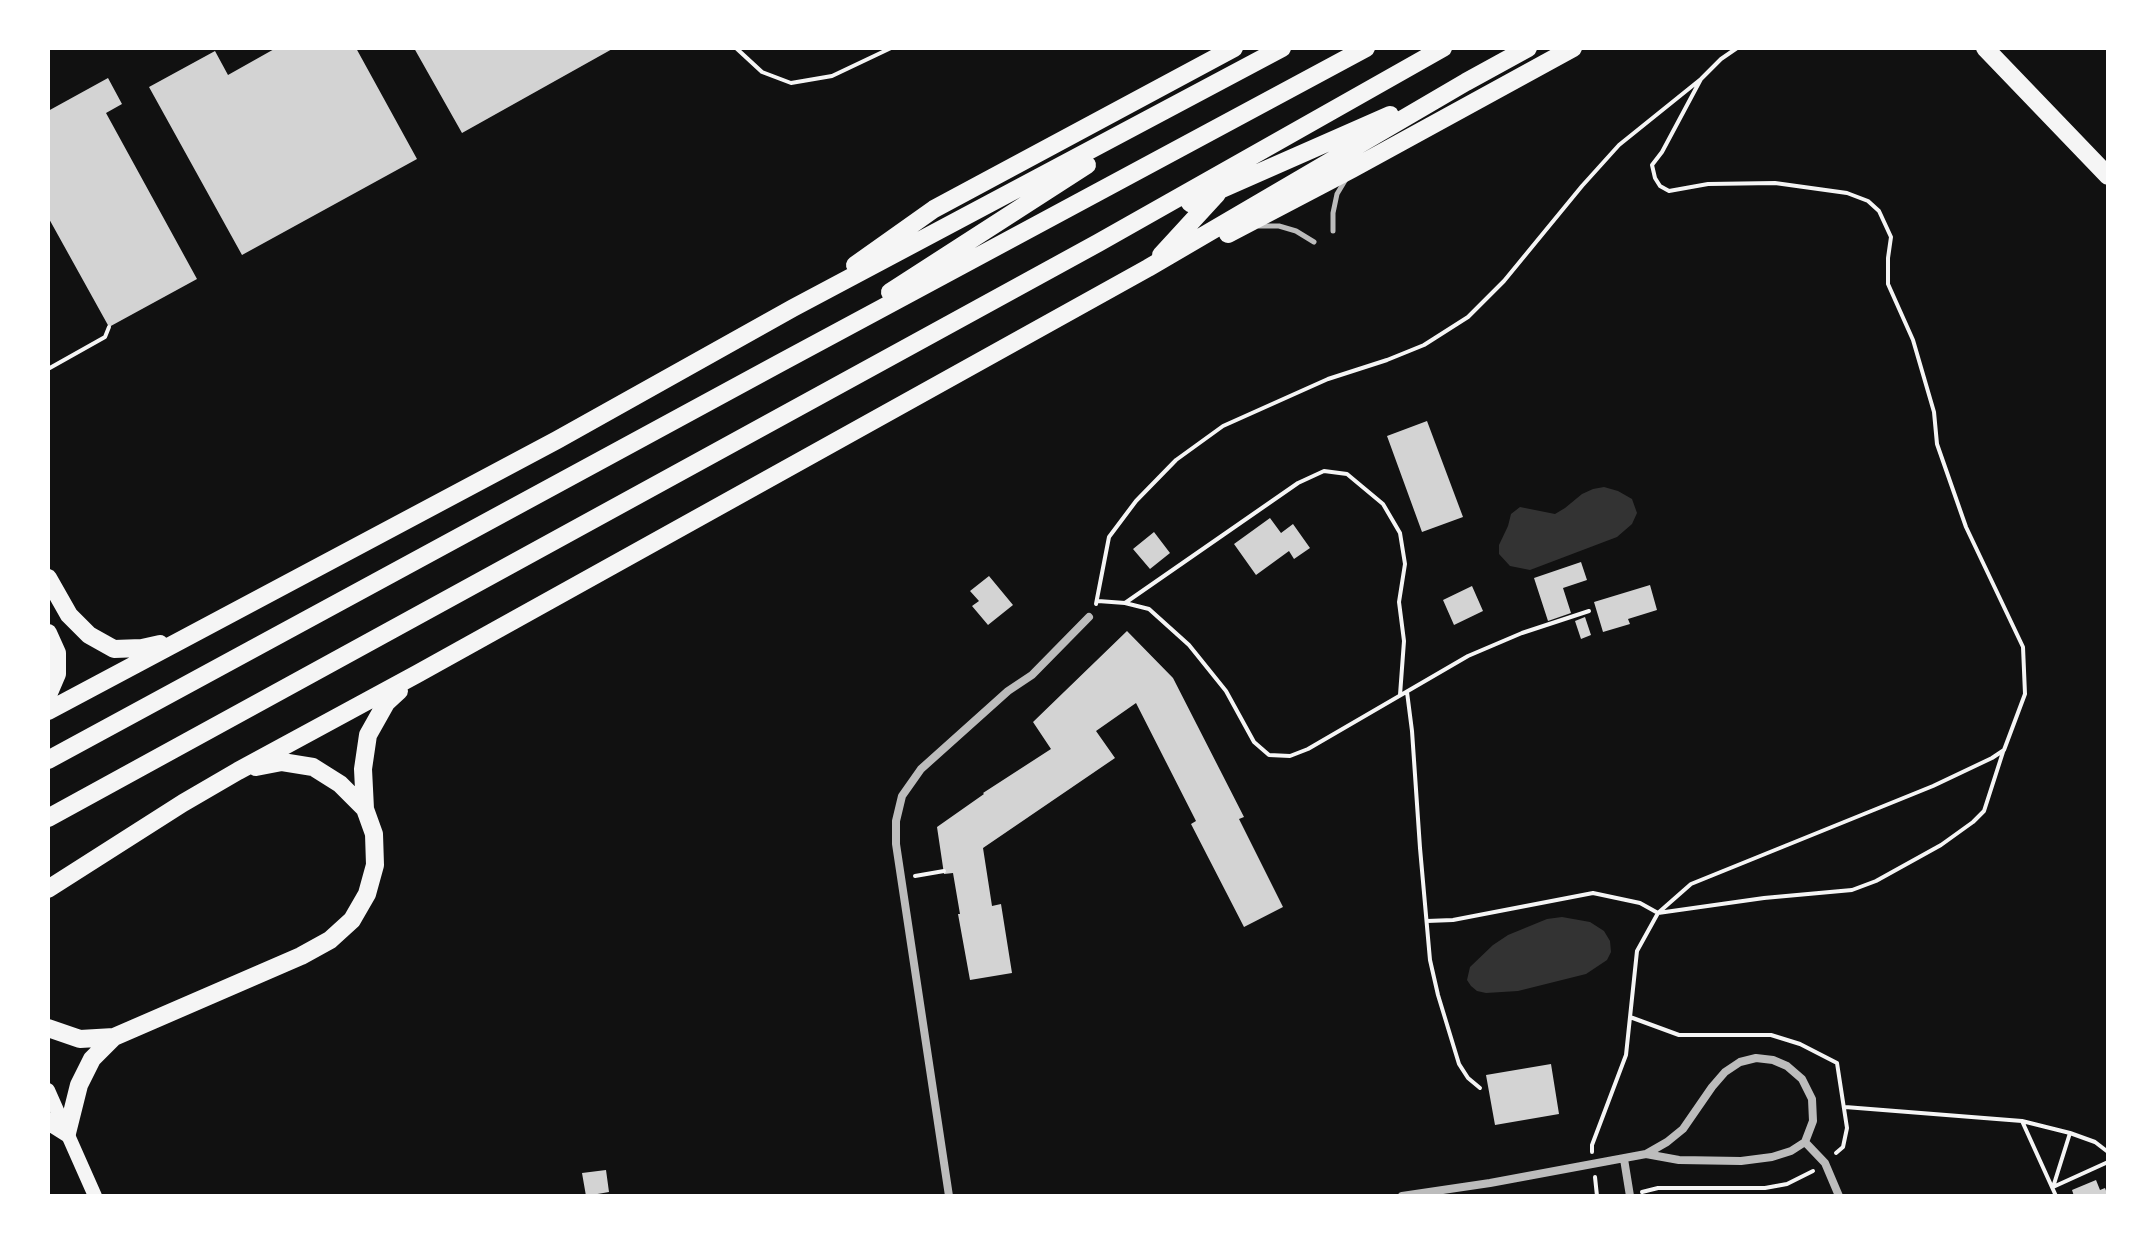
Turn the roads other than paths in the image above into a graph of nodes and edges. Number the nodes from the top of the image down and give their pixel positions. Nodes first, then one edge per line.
1 (1234, 48) edge
2 (1282, 48) edge
3 (1366, 48) edge
4 (1443, 48) edge
5 (1528, 48) edge
6 (1573, 48) edge
7 (1985, 48) edge
8 (1466, 82) junction
9 (1191, 98) junction
10 (1253, 156) junction
11 (1352, 169) junction
12 (2108, 176) edge
13 (1222, 189) junction
14 (1246, 225) junction
15 (1333, 231) dead end
16 (1314, 242) dead end
17 (1098, 243) junction
18 (1148, 268) junction
19 (793, 308) junction
20 (780, 363) junction
21 (48, 578) edge
22 (1089, 617) road end
23 (48, 633) edge
24 (182, 639) junction
25 (417, 674) junction
26 (48, 695) edge
27 (48, 711) edge
28 (48, 760) edge
29 (238, 771) junction
30 (365, 809) junction
31 (48, 818) edge
32 (48, 889) edge
33 (48, 1028) edge
34 (114, 1037) junction
35 (48, 1090) edge
36 (48, 1121) edge
37 (67, 1133) junction
38 (1805, 1142) junction
39 (1646, 1154) junction
40 (1624, 1159) junction
41 (95, 1196) edge
42 (949, 1196) edge
43 (1402, 1196) edge
44 (1630, 1196) edge
45 (1839, 1196) edge

1 - 19 highway
2 - 9 highway
3 - 20 highway
4 - 10 highway
5 - 8 highway
6 - 11 highway
7 - 12 highway
8 - 13 highway
8 - 18 highway
9 - 19 highway
9 - 20 highway
10 - 13 highway
10 - 17 highway
11 - 14 highway
11 - 15 lane
13 - 17 highway
13 - 18 highway
14 - 16 lane
14 - 18 highway
17 - 31 highway
18 - 25 highway
19 - 24 highway
20 - 28 highway
21 - 24 highway
22 - 42 street
23 - 26 highway
24 - 27 highway
25 - 29 highway
25 - 30 highway
29 - 30 highway
29 - 32 highway
30 - 34 highway
33 - 34 highway
34 - 37 highway
35 - 37 main road
36 - 37 highway
37 - 41 main road
38 - 39 street
38 - 39 street
38 - 45 street
39 - 40 street
40 - 43 street
40 - 44 street

